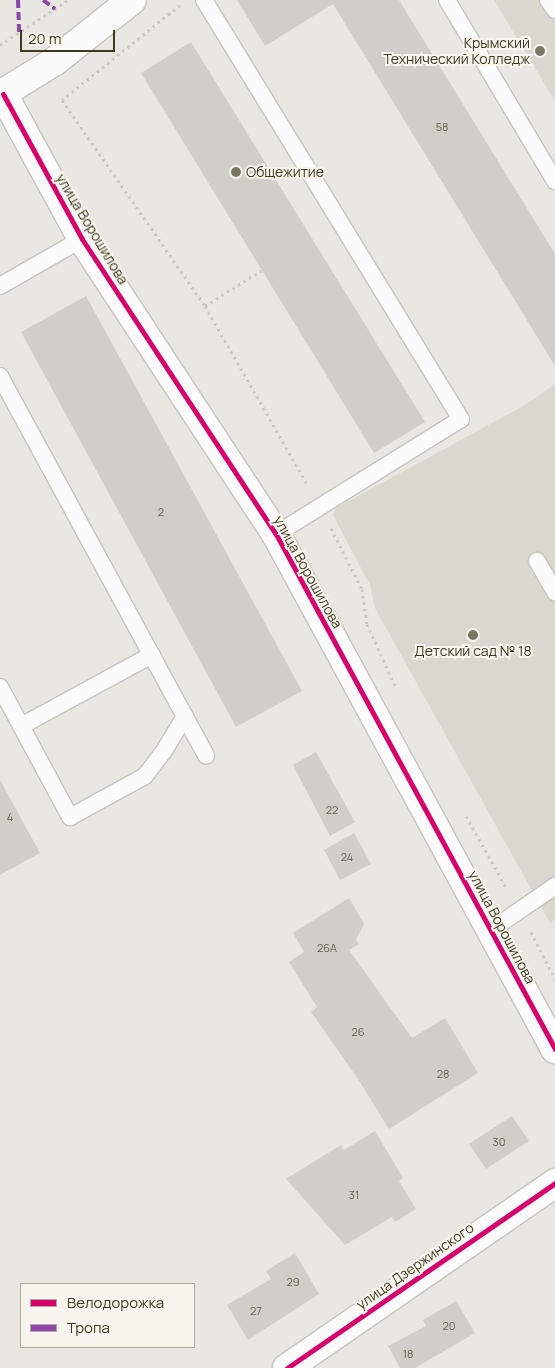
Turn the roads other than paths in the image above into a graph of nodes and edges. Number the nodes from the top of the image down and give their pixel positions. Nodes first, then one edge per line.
1 (132, 0) edge
2 (204, 0) edge
3 (447, 0) edge
4 (548, 0) edge
5 (555, 10) edge
6 (2, 95) edge
7 (555, 182) edge
8 (82, 240) junction
9 (0, 286) edge
10 (0, 376) edge
11 (276, 534) junction
12 (537, 561) dead end
13 (555, 592) edge
14 (152, 655) junction
15 (0, 687) edge
16 (185, 716) junction
17 (21, 726) junction
18 (206, 756) dead end
19 (555, 886) edge
20 (491, 930) junction
21 (555, 1049) edge
22 (555, 1183) edge
23 (288, 1368) edge

1 - 6 street
2 - 11 lane
3 - 7 lane
4 - 5 lane
6 - 8 street, улица Ворошилова
8 - 9 lane
8 - 11 street, улица Ворошилова
10 - 14 lane
11 - 20 street, улица Ворошилова
12 - 13 lane
14 - 16 lane
14 - 17 lane
15 - 17 lane
16 - 17 lane
16 - 18 lane
19 - 20 lane
20 - 21 street, улица Ворошилова
22 - 23 street, улица Дзержинского

